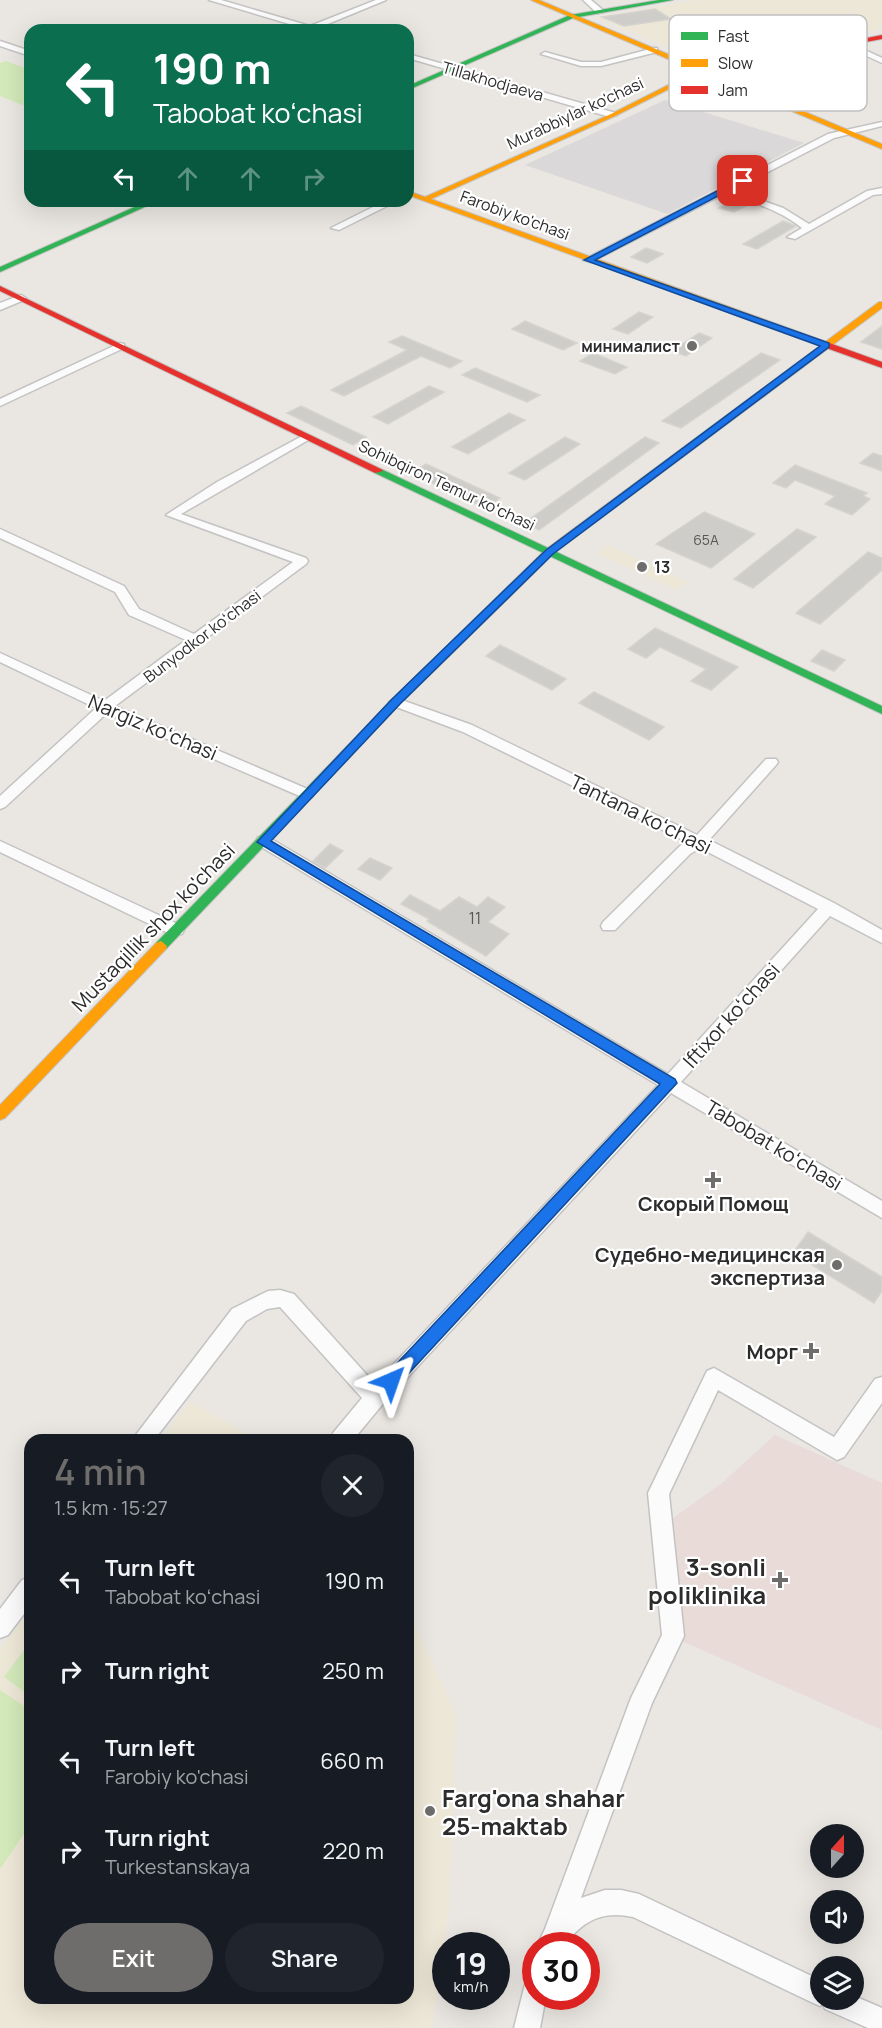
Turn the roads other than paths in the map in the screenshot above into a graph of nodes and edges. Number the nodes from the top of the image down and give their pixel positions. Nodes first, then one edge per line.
1 (213, 0) edge
2 (382, 0) edge
3 (534, 0) edge
4 (587, 0) edge
5 (670, 0) edge
6 (600, 11) junction
7 (572, 16) junction
8 (294, 24) edge
9 (323, 24) edge
10 (882, 37) edge
11 (867, 40) edge
12 (0, 43) edge
13 (654, 50) junction
14 (24, 52) edge
15 (545, 54) dead end
16 (867, 54) edge
17 (669, 56) edge
18 (414, 58) edge
19 (882, 61) edge
20 (451, 69) junction
21 (414, 84) edge
22 (669, 86) edge
23 (797, 111) edge
24 (612, 115) junction
25 (882, 124) edge
26 (846, 132) junction
27 (882, 147) edge
28 (725, 190) junction
29 (882, 191) edge
30 (414, 195) edge
31 (425, 199) junction
32 (141, 207) edge
33 (380, 207) edge
34 (336, 228) dead end
35 (808, 228) junction
36 (792, 237) dead end
37 (588, 260) junction
38 (0, 270) edge
39 (0, 288) edge
40 (21, 298) junction
41 (882, 304) edge
42 (0, 307) edge
43 (826, 345) junction
44 (120, 346) junction
45 (882, 365) edge
46 (0, 403) edge
47 (306, 436) junction
48 (0, 533) edge
49 (549, 552) junction
50 (196, 640) junction
51 (0, 657) edge
52 (396, 702) junction
53 (105, 707) junction
54 (882, 710) edge
55 (771, 762) dead end
56 (307, 794) junction
57 (0, 804) edge
58 (263, 842) junction
59 (699, 842) junction
60 (0, 846) edge
61 (829, 907) junction
62 (609, 926) dead end
63 (176, 930) junction
64 (882, 937) edge
65 (670, 1083) junction
66 (0, 1114) edge
67 (882, 1210) edge
68 (882, 1386) edge
69 (375, 1398) junction
70 (147, 1434) edge
71 (345, 1434) edge
72 (24, 1595) edge
73 (0, 1627) edge
74 (556, 1932) edge
75 (560, 1932) edge
76 (810, 1988) edge
77 (530, 2010) edge
78 (857, 2010) edge
79 (882, 2021) edge
80 (526, 2028) edge

1 - 8 street
2 - 9 street
3 - 7 main road
4 - 6 street
5 - 6 main road
6 - 7 main road
7 - 13 main road
7 - 20 main road
10 - 11 main road, Murabbiylar ko'chasi
12 - 14 street
13 - 15 street
13 - 17 main road
16 - 19 street
18 - 20 street, Tillakhodjaeva
20 - 21 main road
20 - 24 street, Tillakhodjaeva
22 - 24 main road, Murabbiylar ko'chasi
23 - 26 main road
24 - 31 main road, Murabbiylar ko'chasi
25 - 26 street
26 - 27 main road
26 - 28 street
28 - 35 street
28 - 37 street
29 - 35 street
30 - 31 main road, Farobiy ko'chasi
31 - 37 main road, Farobiy ko'chasi
32 - 38 main road
33 - 34 street
35 - 36 street
37 - 43 main road, Farobiy ko'chasi
39 - 40 main road, Sohibqiron Temur koʻchasi
40 - 42 street
40 - 44 main road, Sohibqiron Temur koʻchasi
41 - 43 main road, Mustaqillik shox ko'chasi
43 - 45 main road, Farobiy ko'chasi
43 - 49 main road, Mustaqillik shox ko'chasi
44 - 46 street
44 - 47 main road, Sohibqiron Temur koʻchasi
47 - 49 main road, Sohibqiron Temur koʻchasi
47 - 50 street, Bunyodkor koʻchasi
48 - 50 street
49 - 52 main road, Mustaqillik shox ko'chasi
49 - 54 main road, Sohibqiron Temur koʻchasi
50 - 53 street, Bunyodkor koʻchasi
51 - 53 street, Nargiz koʻchasi
52 - 56 main road, Mustaqillik shox ko'chasi
52 - 59 street, Tantana koʻchasi
53 - 56 street, Nargiz koʻchasi
53 - 57 street, Bunyodkor koʻchasi
55 - 59 street
56 - 58 main road, Mustaqillik shox ko'chasi
58 - 63 main road, Mustaqillik shox ko'chasi
58 - 65 street, Tabobat koʻchasi
59 - 61 street, Tantana koʻchasi
59 - 62 street
60 - 63 street
61 - 64 street, Tantana koʻchasi
61 - 65 street, Iftixor koʻchasi
63 - 66 main road, Mustaqillik shox ko'chasi
65 - 67 street, Tabobat koʻchasi
65 - 69 street, Iftixor koʻchasi
68 - 74 street
69 - 70 street
69 - 71 street, Iftixor koʻchasi
72 - 73 street
75 - 76 street
77 - 80 street
78 - 79 street

